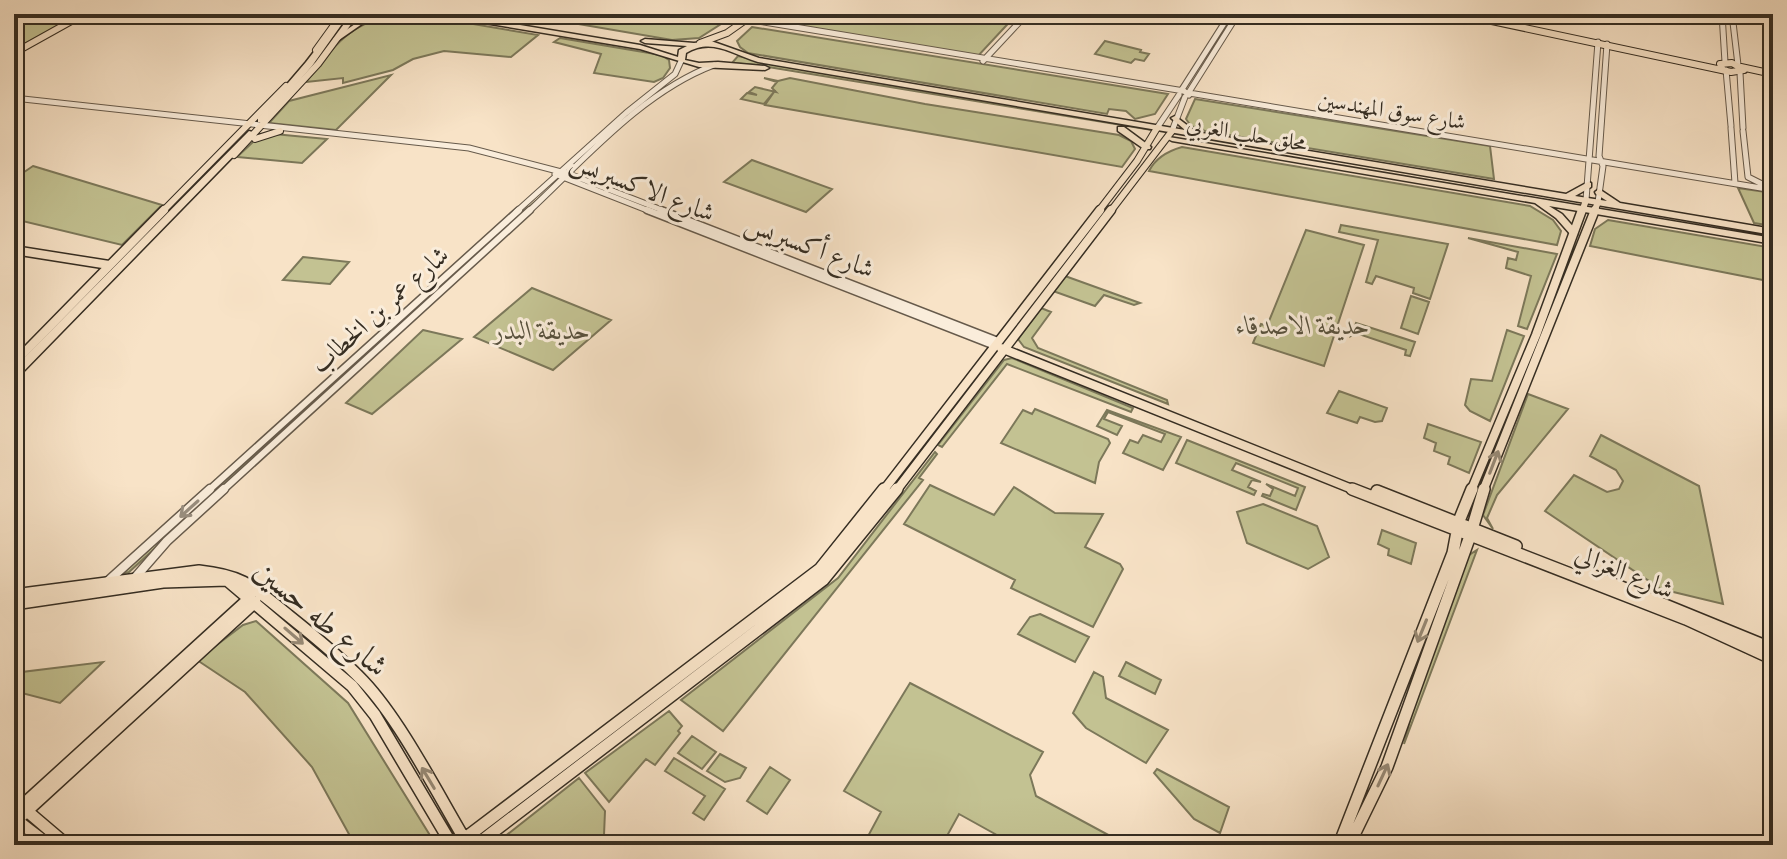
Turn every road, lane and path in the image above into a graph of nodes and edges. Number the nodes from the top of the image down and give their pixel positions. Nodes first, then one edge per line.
1 (84, 14) edge
2 (390, 14) edge
3 (442, 14) edge
4 (458, 14) edge
5 (474, 14) edge
6 (493, 14) edge
7 (760, 14) edge
8 (1024, 14) edge
9 (1230, 14) edge
10 (1238, 14) edge
11 (1459, 14) edge
12 (1478, 14) edge
13 (1722, 15) edge
14 (347, 16) edge
15 (1732, 16) edge
16 (751, 20) edge
17 (557, 29) junction
18 (337, 39) junction
19 (1213, 39) junction
20 (1221, 41) junction
21 (1598, 42) junction
22 (700, 43) junction
23 (1607, 44) junction
24 (729, 49) junction
25 (14, 53) edge
26 (682, 59) junction
27 (981, 60) junction
28 (312, 64) junction
29 (714, 65) junction
30 (1724, 66) junction
31 (1195, 68) junction
32 (1740, 69) junction
33 (1203, 70) junction
34 (1773, 76) edge
35 (1183, 93) junction
36 (14, 100) edge
37 (1175, 118) junction
38 (1162, 119) junction
39 (256, 126) junction
40 (1125, 126) junction
41 (1731, 127) junction
42 (1743, 130) junction
43 (280, 131) junction
44 (1156, 132) junction
45 (1170, 134) junction
46 (1200, 135) junction
47 (1445, 137) dead end
48 (242, 147) junction
49 (1147, 147) junction
50 (1551, 153) junction
51 (1589, 159) junction
52 (1602, 162) junction
53 (564, 174) junction
54 (1748, 177) junction
55 (1735, 183) junction
56 (1588, 185) junction
57 (1747, 186) junction
58 (1773, 190) edge
59 (1567, 196) junction
60 (1531, 199) junction
61 (1597, 201) junction
62 (1584, 204) junction
63 (1579, 228) junction
64 (1773, 232) edge
65 (1773, 241) edge
66 (14, 250) edge
67 (109, 265) junction
68 (1001, 345) junction
69 (15, 369) edge
70 (907, 468) junction
71 (1458, 526) junction
72 (1472, 532) junction
73 (133, 582) junction
74 (105, 586) junction
75 (14, 595) edge
76 (252, 600) junction
77 (14, 604) edge
78 (1773, 649) edge
79 (1773, 659) edge
80 (18, 812) edge
81 (460, 843) edge
82 (49, 845) edge
83 (67, 845) edge
84 (476, 845) edge
85 (1339, 845) edge
86 (1349, 845) edge

1 - 25 main road
2 - 18 highway
3 - 17 highway
4 - 17 highway
5 - 17 highway
6 - 17 highway
7 - 16 main road
8 - 27 street
9 - 19 street
10 - 20 street
11 - 21 main road
12 - 30 main road
13 - 15 street
13 - 30 street
14 - 18 main road
14 - 28 highway
15 - 32 street
16 - 22 main road
16 - 24 main road
16 - 27 street, شارع سوق المهندسين
17 - 22 highway
17 - 26 highway
18 - 28 main road
19 - 20 street
19 - 31 street
20 - 33 street
21 - 23 main road
21 - 51 street
22 - 24 highway, محلق حلب الغربي
22 - 26 highway
23 - 30 main road
23 - 52 street
24 - 29 highway
24 - 40 highway, محلق حلب الغربي
26 - 29 highway, محلق حلب الغربي
26 - 53 street, شارع عمر بن الخطاب
27 - 35 street, شارع سوق المهندسين
28 - 39 highway
29 - 40 highway, محلق حلب الغربي
29 - 53 street, شارع عمر بن الخطاب
30 - 32 main road
30 - 41 street
31 - 33 street
31 - 35 street
32 - 34 main road
32 - 42 street
33 - 35 street
35 - 37 street
35 - 38 street
35 - 50 street, شارع سوق المهندسين
36 - 39 street
37 - 45 street
37 - 46 highway
38 - 40 highway
38 - 44 street
39 - 43 street, شارع الاكسبريس
39 - 48 main road
39 - 53 street
39 - 67 main road
39 - 69 highway
40 - 44 highway, محلق حلب الغربي
40 - 49 highway
41 - 42 street
41 - 55 street
42 - 54 street
43 - 48 main road
43 - 53 street, شارع الاكسبريس
44 - 45 highway, محلق حلب الغربي
44 - 49 main road
45 - 46 highway, محلق حلب الغربي
45 - 60 highway, محلق حلب الغربي
45 - 68 main road
46 - 59 highway, محلق حلب الغربي
47 - 50 street
48 - 69 main road
49 - 68 main road
50 - 51 street
51 - 52 street
51 - 56 street
52 - 55 street
52 - 61 street
53 - 68 street, شارع الاكسبريس
53 - 73 street, شارع عمر بن الخطاب
53 -> 74 street, شارع عمر بن الخطاب
54 - 57 street
54 - 58 street
55 - 57 street
56 - 59 highway
56 - 62 street
57 - 58 street
59 - 62 highway, محلق حلب الغربي
60 - 62 highway, محلق حلب الغربي
60 - 63 highway
61 - 62 highway, محلق حلب الغربي
61 - 63 main road
61 - 64 highway, محلق حلب الغربي
61 - 65 highway, محلق حلب الغربي
62 - 63 main road
63 - 71 main road
72 -> 63 main road
66 - 67 main road
67 - 69 main road
68 - 70 main road
68 - 71 main road, شارع الغزالي
70 - 81 main road
70 - 84 main road
71 - 72 main road, شارع الغزالي
71 -> 85 main road
72 - 78 main road, شارع الغزالي
72 - 79 main road, شارع الغزالي
86 -> 72 main road
73 - 74 main road, شارع طه حسين
73 - 76 main road, شارع طه حسين
81 -> 73 main road, شارع طه حسين
74 - 75 main road, شارع طه حسين
74 - 77 main road, شارع طه حسين
76 - 80 main road
76 -> 81 main road, شارع طه حسين
80 - 82 main road
80 - 83 main road

